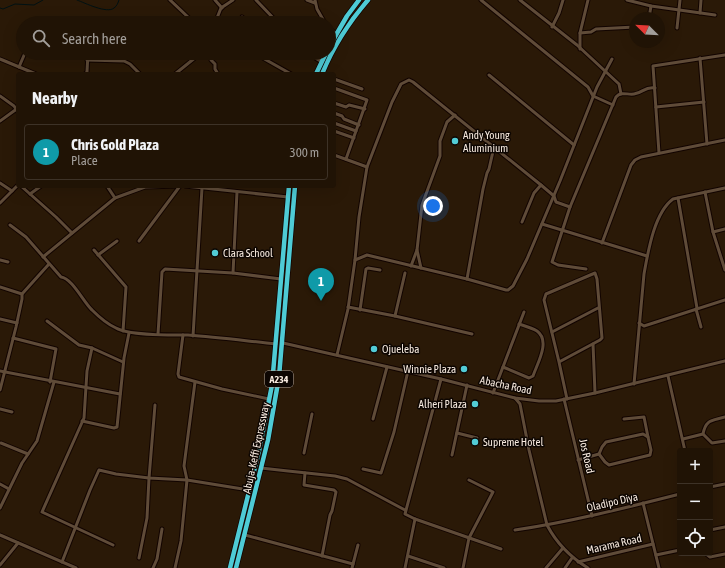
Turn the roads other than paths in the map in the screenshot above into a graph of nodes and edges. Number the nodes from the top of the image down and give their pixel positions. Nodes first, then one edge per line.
1 (170, 0) edge
2 (215, 0) edge
3 (233, 0) edge
4 (256, 0) edge
5 (307, 0) edge
6 (359, 0) edge
7 (368, 0) edge
8 (481, 0) edge
9 (520, 0) edge
10 (527, 0) edge
11 (563, 0) edge
12 (588, 0) edge
13 (627, 0) edge
14 (680, 0) edge
15 (701, 0) edge
16 (315, 1) edge
17 (526, 5) junction
18 (651, 6) junction
19 (222, 8) junction
20 (679, 11) junction
21 (650, 12) edge
22 (700, 13) junction
23 (715, 15) dead end
24 (188, 16) edge
25 (218, 16) edge
26 (271, 16) edge
27 (321, 16) edge
28 (552, 27) junction
29 (629, 27) edge
30 (677, 28) dead end
31 (580, 33) junction
32 (336, 34) edge
33 (336, 46) edge
34 (580, 49) junction
35 (725, 55) edge
36 (612, 58) dead end
37 (700, 58) junction
38 (0, 59) edge
39 (22, 60) edge
40 (88, 60) joint
41 (192, 60) edge
42 (211, 60) edge
43 (266, 60) edge
44 (319, 60) edge
45 (328, 60) edge
46 (127, 62) joint
47 (322, 62) joint
48 (19, 67) junction
49 (605, 71) junction
50 (31, 72) edge
51 (87, 72) edge
52 (138, 72) edge
53 (177, 72) edge
54 (217, 72) edge
55 (287, 72) edge
56 (317, 72) edge
57 (323, 72) edge
58 (489, 75) dead end
59 (336, 80) edge
60 (655, 88) junction
61 (336, 89) edge
62 (362, 89) dead end
63 (621, 94) junction
64 (0, 96) edge
65 (593, 96) junction
66 (704, 102) junction
67 (336, 104) edge
68 (613, 105) junction
69 (656, 107) junction
70 (16, 109) edge
71 (365, 109) junction
72 (16, 111) edge
73 (336, 114) edge
74 (455, 115) junction
75 (0, 121) edge
76 (336, 124) edge
77 (359, 125) junction
78 (356, 131) junction
79 (336, 132) edge
80 (354, 138) junction
81 (725, 140) edge
82 (707, 144) junction
83 (574, 145) junction
84 (494, 147) junction
85 (659, 153) junction
86 (336, 156) edge
87 (346, 159) junction
88 (367, 167) junction
89 (0, 183) edge
90 (541, 185) junction
91 (16, 188) edge
92 (22, 188) edge
93 (38, 188) edge
94 (108, 188) edge
95 (140, 188) edge
96 (179, 188) edge
97 (202, 188) joint
98 (289, 188) edge
99 (295, 188) edge
100 (725, 188) edge
101 (12, 191) junction
102 (237, 192) junction
103 (705, 192) junction
104 (30, 194) junction
105 (554, 196) junction
106 (288, 197) junction
107 (115, 198) junction
108 (678, 198) junction
109 (0, 203) edge
110 (570, 207) junction
111 (522, 222) dead end
112 (542, 224) junction
113 (10, 225) dead end
114 (725, 229) edge
115 (562, 231) junction
116 (713, 232) junction
117 (72, 233) junction
118 (117, 240) dead end
119 (139, 241) dead end
120 (602, 244) junction
121 (94, 250) dead end
122 (417, 250) junction
123 (98, 255) junction
124 (43, 256) junction
125 (647, 256) junction
126 (0, 260) edge
127 (355, 260) junction
128 (8, 262) dead end
129 (50, 264) junction
130 (411, 266) junction
131 (421, 268) junction
132 (586, 268) dead end
133 (197, 270) junction
134 (380, 270) dead end
135 (725, 270) edge
136 (233, 273) junction
137 (405, 273) dead end
138 (281, 279) junction
139 (467, 279) junction
140 (0, 287) edge
141 (22, 294) junction
142 (725, 300) edge
143 (348, 307) junction
144 (598, 308) junction
145 (696, 308) junction
146 (360, 310) junction
147 (524, 312) dead end
148 (396, 316) junction
149 (0, 319) edge
150 (47, 321) dead end
151 (17, 322) junction
152 (639, 323) junction
153 (519, 324) junction
154 (644, 326) junction
155 (701, 327) dead end
156 (123, 331) junction
157 (552, 332) junction
158 (638, 332) junction
159 (129, 333) junction
160 (158, 334) junction
161 (472, 334) dead end
162 (183, 335) junction
163 (192, 336) junction
164 (13, 338) junction
165 (283, 343) junction
166 (276, 344) junction
167 (593, 344) junction
168 (92, 348) junction
169 (337, 355) junction
170 (725, 360) edge
171 (123, 362) junction
172 (560, 362) junction
173 (388, 367) junction
174 (503, 367) junction
175 (408, 371) junction
176 (0, 372) edge
177 (5, 372) junction
178 (668, 376) junction
179 (441, 379) junction
180 (52, 382) junction
181 (195, 382) junction
182 (634, 384) junction
183 (467, 385) junction
184 (86, 388) junction
185 (0, 390) edge
186 (493, 393) junction
187 (120, 394) junction
188 (595, 394) junction
189 (516, 398) junction
190 (269, 399) junction
191 (566, 399) junction
192 (155, 405) dead end
193 (0, 409) edge
194 (12, 412) dead end
195 (312, 414) dead end
196 (725, 417) edge
197 (373, 419) dead end
198 (624, 419) dead end
199 (82, 421) junction
200 (457, 433) junction
201 (703, 434) junction
202 (648, 437) junction
203 (477, 438) dead end
204 (683, 439) junction
205 (725, 441) edge
206 (0, 443) edge
207 (684, 448) edge
208 (304, 453) dead end
209 (28, 454) junction
210 (599, 454) junction
211 (452, 455) dead end
212 (578, 460) junction
213 (261, 468) junction
214 (363, 470) dead end
215 (305, 473) junction
216 (149, 478) junction
217 (187, 480) junction
218 (469, 480) dead end
219 (0, 484) edge
220 (725, 484) edge
221 (713, 486) edge
222 (9, 489) junction
223 (249, 490) junction
224 (677, 495) edge
225 (644, 503) junction
226 (0, 508) edge
227 (406, 510) junction
228 (592, 516) junction
229 (415, 519) junction
230 (547, 525) junction
231 (725, 527) edge
232 (74, 528) junction
233 (162, 529) dead end
234 (713, 529) edge
235 (515, 530) dead end
236 (0, 535) edge
237 (245, 535) junction
238 (469, 538) junction
239 (18, 543) junction
240 (358, 544) dead end
241 (653, 544) junction
242 (113, 545) dead end
243 (564, 548) junction
244 (502, 549) dead end
245 (677, 551) edge
246 (725, 554) edge
247 (656, 555) junction
248 (322, 556) junction
249 (408, 556) junction
250 (709, 556) edge
251 (139, 558) dead end
252 (572, 558) junction
253 (62, 562) junction
254 (578, 562) junction
255 (0, 565) edge
256 (352, 566) edge
257 (76, 568) edge
258 (154, 568) edge
259 (175, 568) edge
260 (230, 568) edge
261 (236, 568) edge
262 (405, 568) edge
263 (444, 568) edge
264 (463, 568) edge
265 (546, 568) edge
266 (565, 568) edge
267 (588, 568) edge
268 (659, 568) edge

1 - 24 street
2 - 19 street
3 - 19 street
4 - 26 street
5 - 16 street
6 - 32 highway
7 - 33 highway
8 - 65 street
9 - 17 street
10 - 17 street
11 - 28 street
12 - 31 street
13 - 18 street
14 - 20 street
15 - 22 street
16 - 27 street
17 - 28 street
18 - 20 street
18 - 21 street
19 - 25 street
20 - 22 street
20 - 30 street
22 - 23 street
28 - 34 street
29 - 31 street
31 - 34 street
34 - 49 street
35 - 37 street
36 - 49 street
37 - 60 street
37 - 66 street
38 - 48 street
39 - 48 street
40 - 46 street
40 - 51 street
41 - 53 street
42 - 54 street
43 - 55 street
44 - 47 street
45 - 57 highway
46 - 52 street
47 - 56 highway
48 - 50 street
49 - 63 street
49 - 65 street
58 - 83 street
59 - 62 street
60 - 63 street
60 - 69 street
61 - 71 street
63 - 68 street
64 - 70 street
65 - 68 street
65 - 83 street
66 - 69 street
66 - 82 street
67 - 71 street
68 - 110 street
69 - 85 street
71 - 77 street
72 - 75 street
73 - 77 street
74 - 84 street
74 - 88 street
74 - 122 street
76 - 78 street
77 - 78 street
78 - 80 street
79 - 80 street
80 - 87 street
81 - 82 street
82 - 85 street
83 - 105 street
84 - 90 street
84 - 139 street
85 - 120 street
86 - 87 street
87 - 88 street
88 - 127 street
89 - 101 street
90 - 105 street
90 - 111 street
91 - 101 street
92 - 104 street
93 - 104 street
94 - 107 street
95 - 107 street
96 - 119 street
97 - 102 street
97 - 133 street
98 - 106 highway, Abuja-Keffi Expressway / A234
99 - 165 highway, Abuja-Keffi Expressway / A234
100 - 103 street
101 - 109 street
102 - 106 street
102 - 136 street
103 - 108 street
103 - 116 street
104 - 117 street
105 - 110 street
105 - 112 street
106 - 138 highway, Abuja-Keffi Expressway / A234
107 - 117 street
108 - 125 street
108 - 145 street
110 - 115 street
112 - 115 street
112 - 139 street
113 - 124 street
114 - 116 street
115 - 120 street
115 - 132 street
116 - 135 street
117 - 124 street
118 - 123 street
120 - 125 street
121 - 123 street
122 - 130 street
122 - 131 street
123 - 156 street
124 - 129 street
125 - 152 street
126 - 128 street
127 - 130 street
127 - 143 street
129 - 141 street
129 - 156 street
130 - 131 street
131 - 139 street
133 - 136 street
133 - 160 street
133 - 163 street
134 - 146 street
136 - 138 street
137 - 148 street
138 - 166 highway, Abuja-Keffi Expressway / A234
140 - 141 street
141 - 151 street
142 - 145 street
143 - 146 street
143 - 169 street
144 - 157 street
144 - 157 street, Jos Road
144 - 167 street
145 - 154 street
145 - 155 street
146 - 148 street
147 - 153 street
148 - 161 street
149 - 151 street
150 - 168 street
151 - 164 street
152 - 154 street
152 - 158 street
153 - 174 street
153 - 174 street
154 - 158 street
156 - 159 street
157 - 172 street, Jos Road
158 - 182 street
159 - 160 street
159 - 171 street
160 - 162 street
162 - 163 street
162 - 181 street
163 - 166 street
164 - 177 street
164 - 180 street
165 - 169 street, Abacha Road
165 - 213 highway, Abuja-Keffi Expressway / A234
166 - 190 highway, Abuja-Keffi Expressway / A234
167 - 172 street
167 - 188 street
168 - 171 street
168 - 184 street
169 - 173 street, Abacha Road
170 - 178 street, Abacha Road
171 - 187 street
172 - 191 street, Jos Road
173 - 175 street, Abacha Road
173 - 197 street
174 - 186 street
175 - 179 street, Abacha Road
175 - 214 street
176 - 177 street
177 - 180 street
177 - 185 street
178 - 182 street, Abacha Road
178 - 204 street
179 - 183 street, Abacha Road
179 - 227 street
180 - 184 street
180 - 209 street
181 - 190 street
181 - 217 street
182 - 188 street, Abacha Road
183 - 186 street, Abacha Road
183 - 200 street
184 - 187 street
184 - 199 street
186 - 189 street, Abacha Road
187 - 199 street
188 - 191 street, Abacha Road
189 - 191 street, Abacha Road
189 - 230 street
190 - 223 highway, Abuja-Keffi Expressway / A234
191 - 212 street, Jos Road
192 - 216 street
193 - 194 street
195 - 208 street
196 - 201 street
198 - 202 street
199 - 232 street
200 - 203 street
200 - 211 street
201 - 204 street
201 - 205 street
202 - 210 street
202 - 210 street
204 - 207 street
206 - 209 street
209 - 222 street
210 - 212 street
212 - 228 street, Jos Road
213 - 215 street
213 - 237 highway, Abuja-Keffi Expressway / A234
215 - 227 street
215 - 248 street
216 - 217 street
216 - 232 street
216 - 251 street
217 - 223 street
217 - 259 street
218 - 238 street
219 - 222 street
220 - 221 street
222 - 226 street
223 - 260 highway, Abuja-Keffi Expressway / A234
224 - 225 street, Oladipo Diya
225 - 228 street, Oladipo Diya
225 - 241 street
227 - 229 street
228 - 230 street, Oladipo Diya
229 - 238 street
229 - 249 street
230 - 235 street, Oladipo Diya
230 - 243 street
231 - 234 street
232 - 242 street
232 - 253 street
233 - 258 street
236 - 239 street
237 - 248 street
237 - 261 highway, Abuja-Keffi Expressway / A234
238 - 244 street
238 - 264 street
239 - 253 street
239 - 255 street
240 - 256 street
241 - 247 street
241 - 254 street, Marama Road
243 - 252 street
243 - 265 street
245 - 247 street
246 - 250 street
247 - 268 street
248 - 256 street
249 - 262 street
249 - 263 street
252 - 254 street
252 - 266 street
253 - 257 street
254 - 267 street

